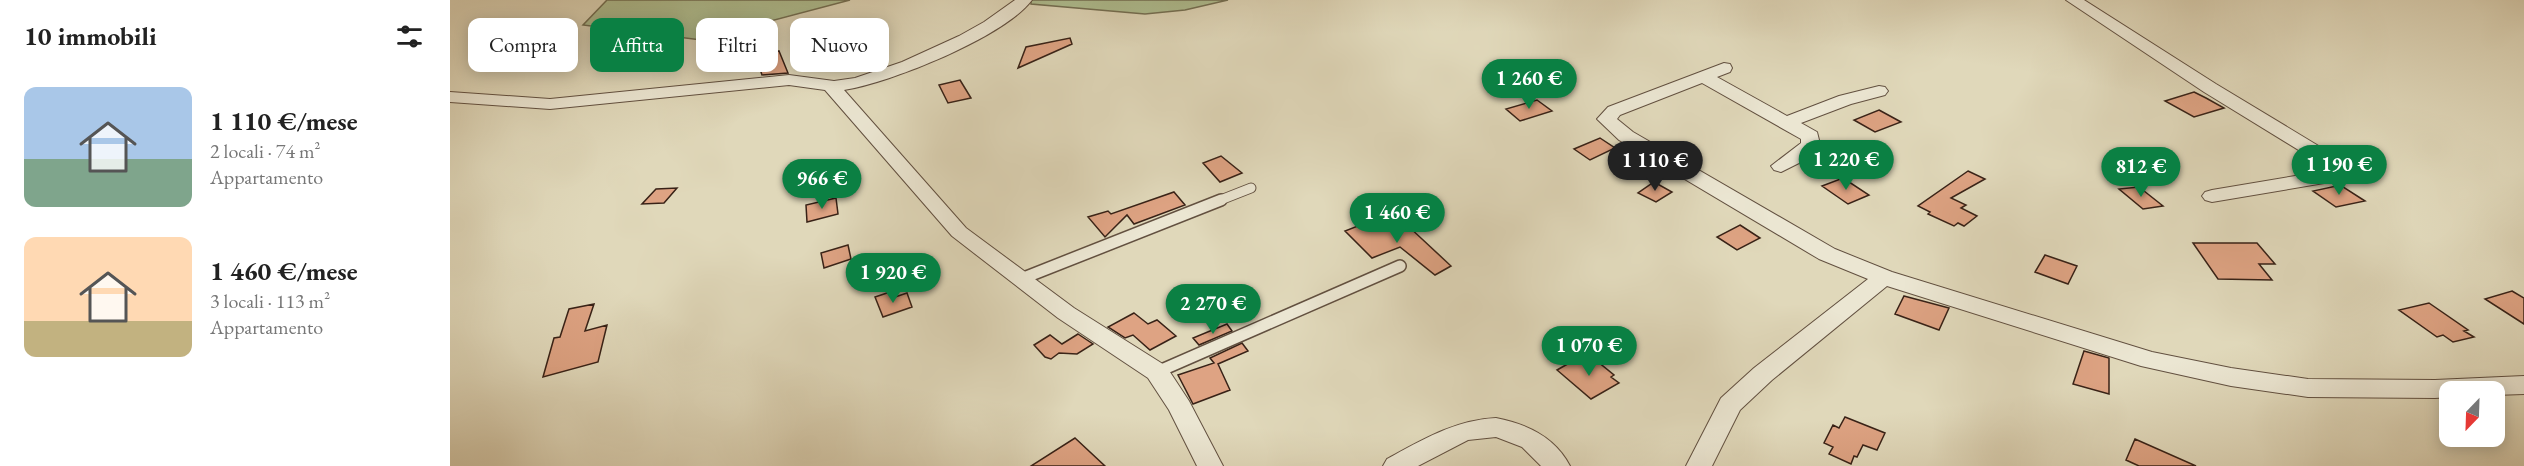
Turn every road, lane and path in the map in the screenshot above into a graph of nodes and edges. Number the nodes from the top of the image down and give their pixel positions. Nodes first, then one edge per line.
1 (1024, 0) edge
2 (2074, 0) edge
3 (830, 85) junction
4 (1879, 91) dead end
5 (450, 98) edge
6 (1788, 122) junction
7 (1781, 166) dead end
8 (1251, 188) dead end
9 (2212, 196) dead end
10 (1400, 266) dead end
11 (1884, 277) junction
12 (1021, 279) junction
13 (1157, 372) junction
14 (2524, 385) edge
15 (1210, 466) edge
16 (1396, 466) edge
17 (1557, 466) edge
18 (1699, 466) edge

1 - 3 street
2 - 9 street
3 - 5 street
3 - 12 street
4 - 6 street
6 - 7 street
6 - 11 street
8 - 12 lane
10 - 13 lane
11 - 14 street
11 - 18 street
12 - 13 street
13 - 15 street
16 - 17 street

